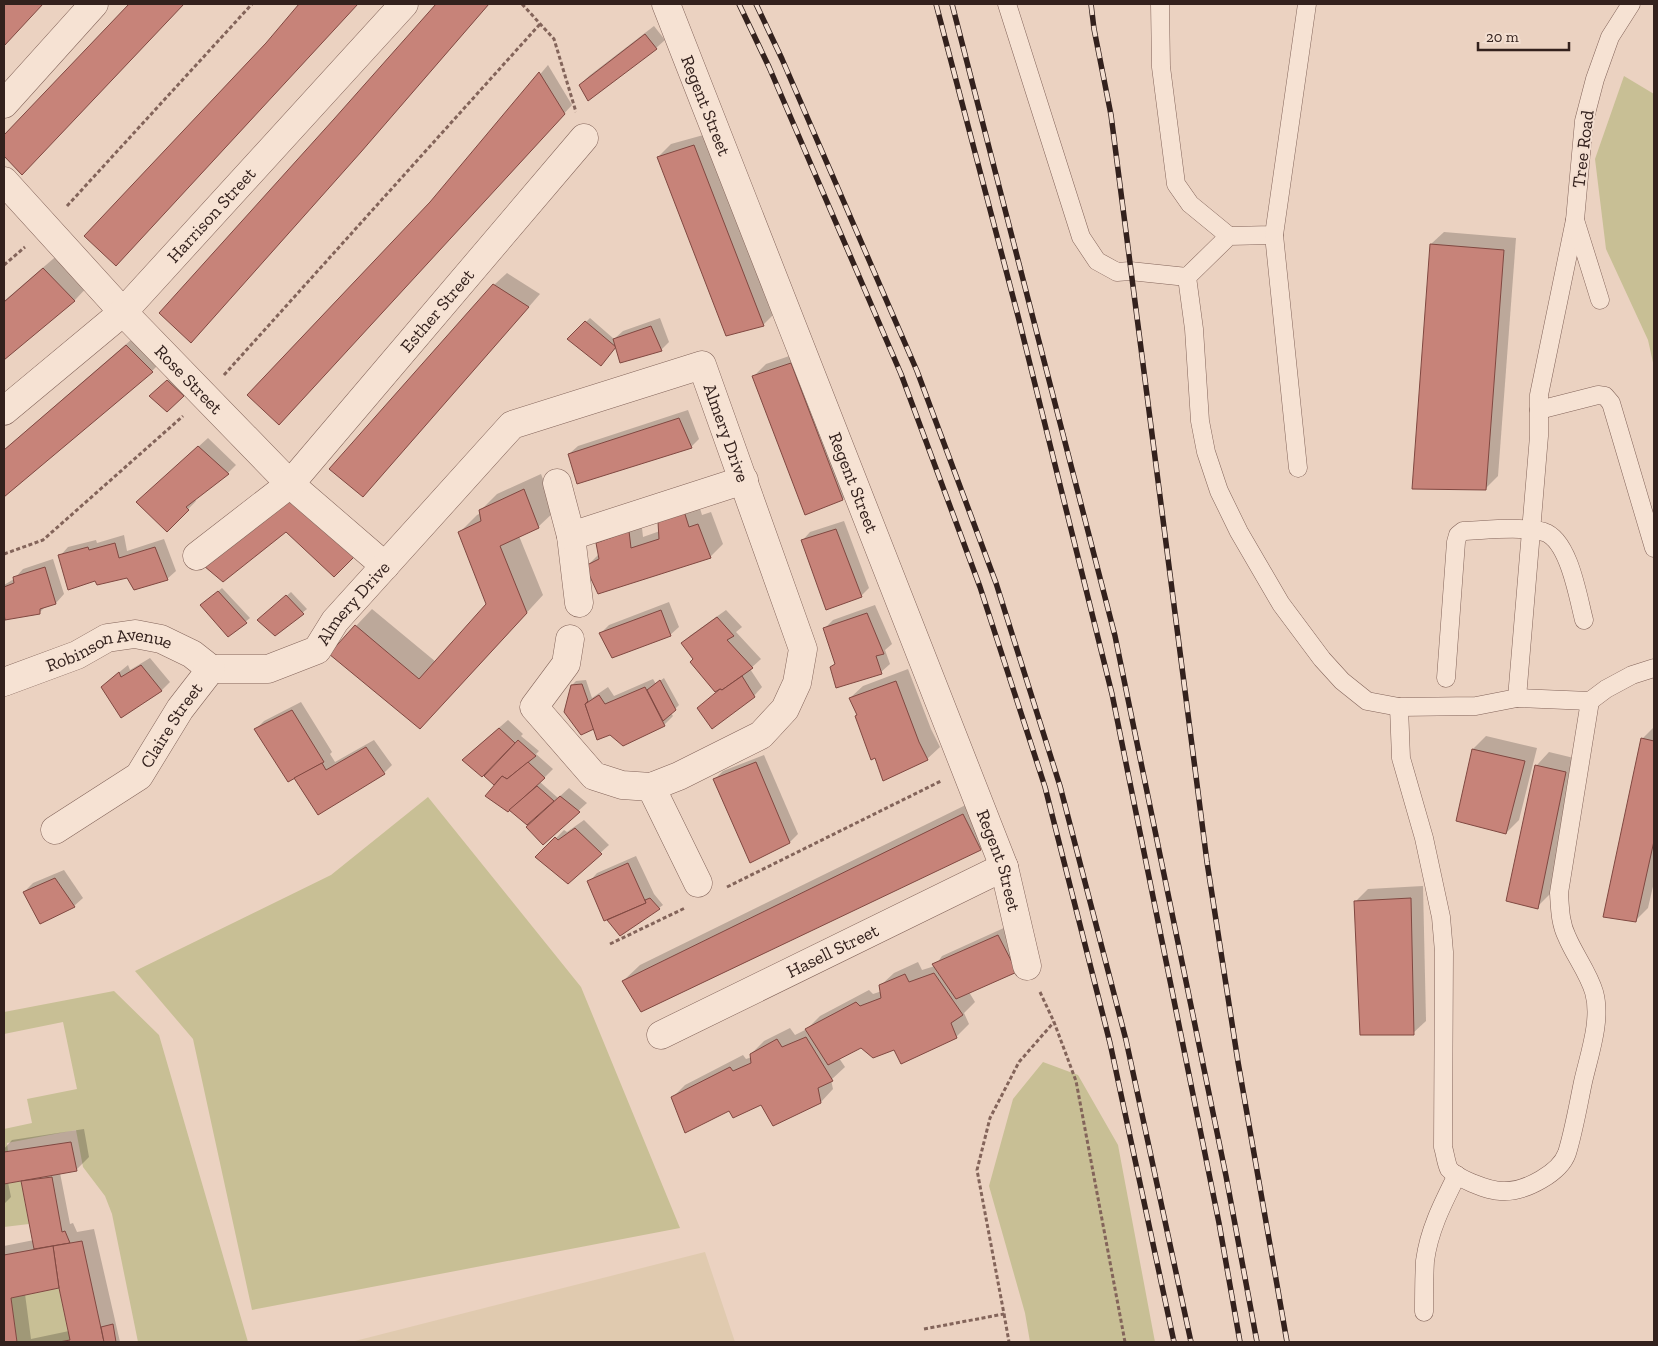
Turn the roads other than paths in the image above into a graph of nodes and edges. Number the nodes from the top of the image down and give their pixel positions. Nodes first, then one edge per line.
1 (94, 4) edge
2 (404, 4) edge
3 (666, 4) edge
4 (1007, 4) edge
5 (1160, 4) edge
6 (1307, 4) edge
7 (1631, 4) edge
8 (4, 104) edge
9 (584, 138) road end
10 (4, 180) edge
11 (1575, 220) junction
12 (1274, 235) junction
13 (1230, 236) junction
14 (1187, 277) junction
15 (1600, 300) dead end
16 (123, 312) junction
17 (1539, 410) junction
18 (4, 411) edge
19 (1298, 468) dead end
20 (744, 480) junction
21 (557, 483) dead end
22 (290, 484) junction
23 (1531, 529) junction
24 (571, 536) junction
25 (1654, 548) edge
26 (197, 556) dead end
27 (385, 566) junction
28 (578, 603) dead end
29 (1584, 620) dead end
30 (570, 639) dead end
31 (1654, 668) edge
32 (211, 669) junction
33 (1446, 678) dead end
34 (4, 682) edge
35 (1517, 698) junction
36 (1590, 701) junction
37 (1399, 707) junction
38 (651, 787) junction
39 (55, 830) dead end
40 (1004, 867) junction
41 (694, 894) road end
42 (1027, 966) dead end
43 (662, 1035) dead end
44 (1457, 1175) junction
45 (1424, 1312) dead end

1 - 8 street
2 - 16 street, Harrison Street
3 - 40 street, Regent Street
4 - 14 lane
5 - 13 lane
6 - 12 lane
7 - 11 lane, Tree Road
9 - 22 street, Esther Street
10 - 16 street, Rose Street
11 - 15 lane, Tree Road
11 - 17 lane
12 - 13 lane
12 - 19 lane
13 - 14 lane
14 - 37 lane
16 - 18 street, Harrison Street
16 - 22 street, Rose Street
17 - 23 lane
17 - 25 lane
20 - 24 street
20 - 27 street, Almery Drive
20 - 38 street, Almery Drive
21 - 24 street
22 - 26 street, Esther Street
22 - 27 street, Rose Street
23 - 29 lane
23 - 33 lane
23 - 35 lane
24 - 28 street
27 - 32 street, Almery Drive
30 - 38 street, Almery Drive
31 - 36 lane
32 - 34 street, Robinson Avenue
32 - 39 street, Claire Street
35 - 36 lane
35 - 37 lane
36 - 44 lane
37 - 44 lane
38 - 41 street
40 - 42 street, Regent Street
40 - 43 street, Hasell Street
44 - 45 lane

